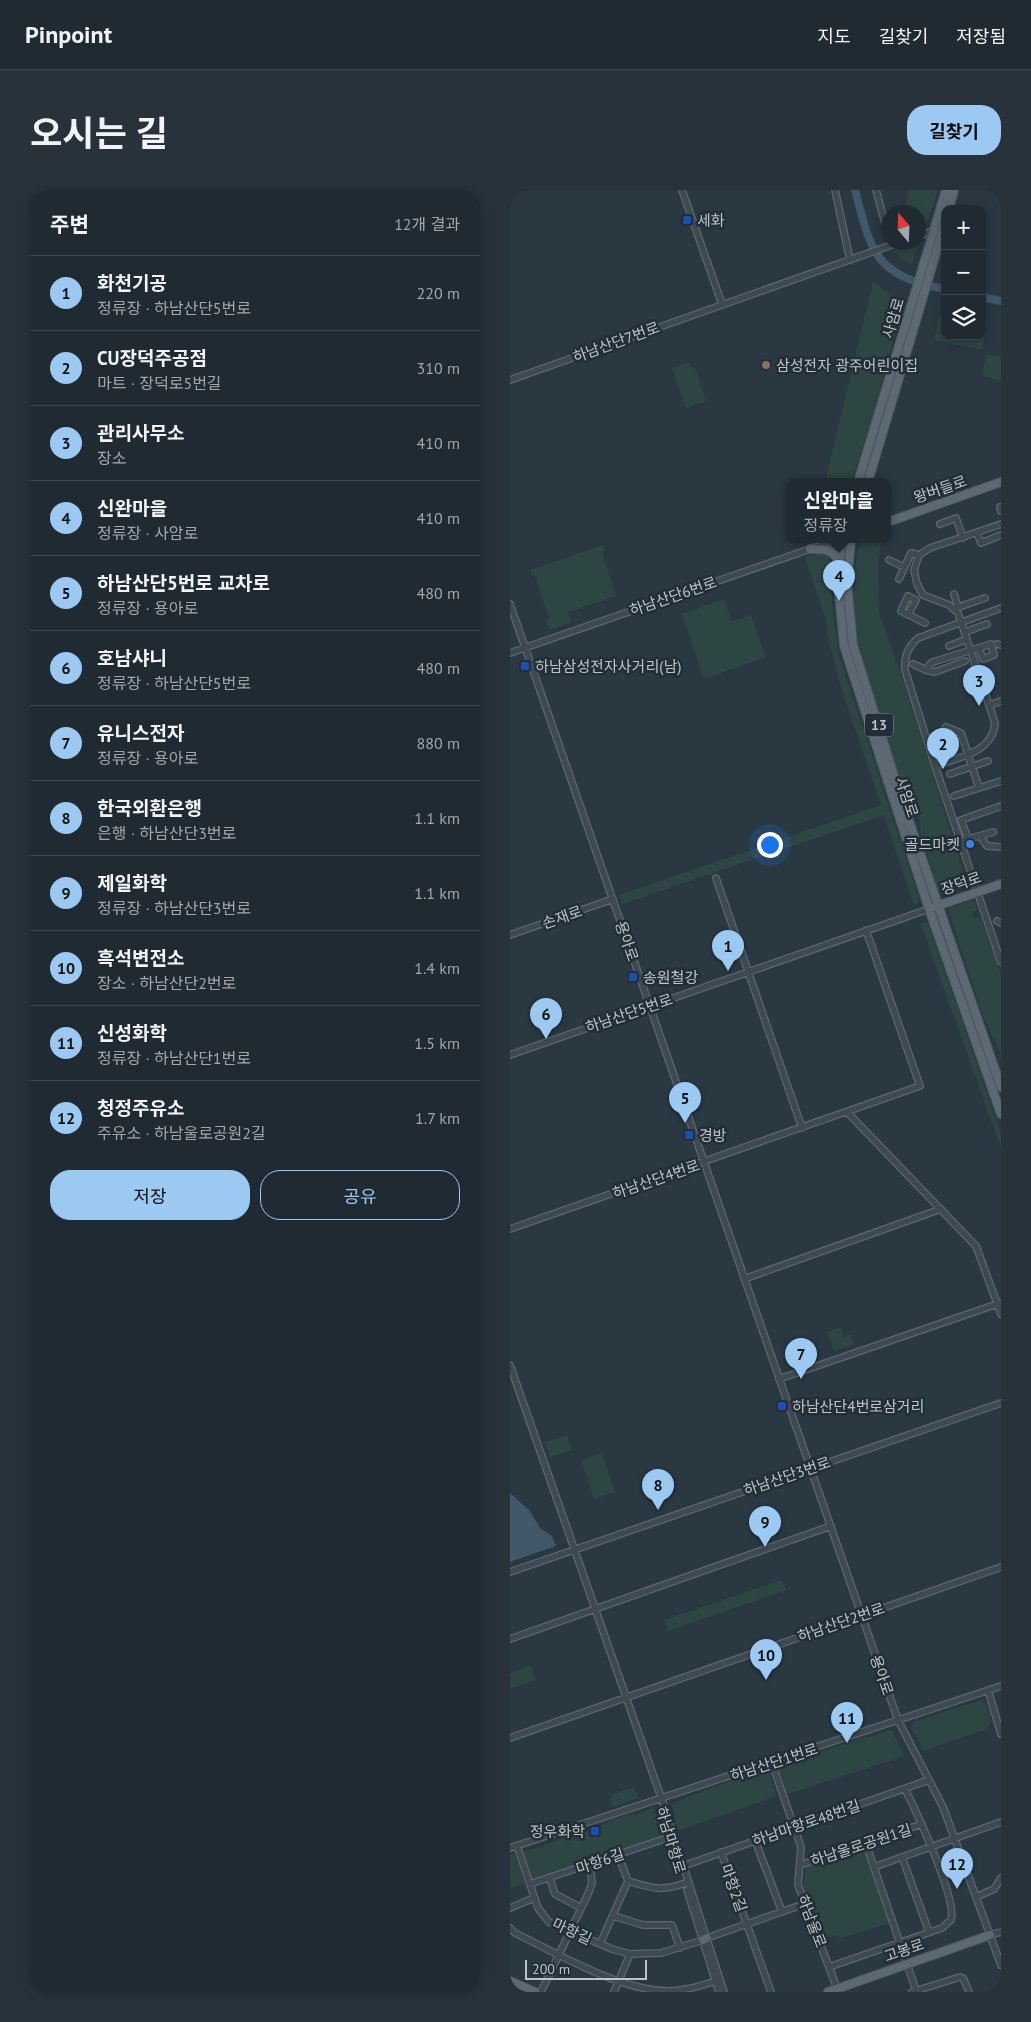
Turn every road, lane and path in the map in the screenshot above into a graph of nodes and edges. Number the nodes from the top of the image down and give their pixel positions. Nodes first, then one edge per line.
1 (682, 190) edge
2 (835, 190) edge
3 (876, 190) edge
4 (946, 190) edge
5 (954, 190) edge
6 (950, 205) edge
7 (881, 208) edge
8 (941, 227) edge
9 (933, 231) junction
10 (926, 233) edge
11 (941, 235) edge
12 (881, 249) edge
13 (850, 260) junction
14 (722, 304) junction
15 (510, 380) edge
16 (859, 478) edge
17 (869, 478) edge
18 (1001, 482) edge
19 (891, 519) edge
20 (940, 524) dead end
21 (1001, 524) edge
22 (977, 533) junction
23 (1001, 534) edge
24 (963, 538) junction
25 (819, 543) edge
26 (827, 543) edge
27 (841, 543) edge
28 (851, 543) edge
29 (810, 549) junction
30 (919, 555) junction
31 (889, 560) dead end
32 (839, 563) junction
33 (904, 567) junction
34 (898, 579) dead end
35 (923, 594) junction
36 (954, 594) dead end
37 (985, 598) dead end
38 (916, 600) junction
39 (510, 604) edge
40 (955, 608) junction
41 (1001, 608) edge
42 (908, 615) junction
43 (961, 622) junction
44 (925, 623) dead end
45 (987, 624) dead end
46 (965, 632) junction
47 (967, 639) junction
48 (949, 646) dead end
49 (525, 648) junction
50 (979, 649) junction
51 (971, 651) junction
52 (510, 653) edge
53 (998, 654) edge
54 (965, 662) dead end
55 (913, 664) dead end
56 (926, 670) junction
57 (1001, 701) edge
58 (990, 705) junction
59 (998, 722) edge
60 (941, 736) dead end
61 (968, 754) junction
62 (988, 761) dead end
63 (935, 766) junction
64 (972, 766) junction
65 (950, 774) dead end
66 (1001, 781) edge
67 (979, 788) junction
68 (954, 796) dead end
69 (1001, 806) edge
70 (993, 832) dead end
71 (980, 836) junction
72 (968, 839) junction
73 (960, 841) junction
74 (1001, 847) edge
75 (716, 878) dead end
76 (1001, 884) edge
77 (977, 892) junction
78 (613, 899) junction
79 (938, 906) junction
80 (929, 909) junction
81 (866, 930) junction
82 (510, 935) edge
83 (1001, 962) edge
84 (748, 973) junction
85 (650, 1006) junction
86 (510, 1055) edge
87 (1001, 1086) edge
88 (847, 1112) junction
89 (1001, 1114) edge
90 (802, 1128) junction
91 (704, 1162) junction
92 (941, 1209) junction
93 (510, 1229) edge
94 (744, 1279) junction
95 (999, 1303) edge
96 (1001, 1314) edge
97 (510, 1365) edge
98 (780, 1379) junction
99 (1001, 1403) edge
100 (810, 1468) junction
101 (831, 1526) junction
102 (574, 1549) junction
103 (1001, 1567) edge
104 (510, 1572) edge
105 (595, 1610) junction
106 (862, 1615) junction
107 (510, 1639) edge
108 (1001, 1686) edge
109 (988, 1690) junction
110 (625, 1698) junction
111 (898, 1720) junction
112 (1001, 1734) edge
113 (510, 1738) edge
114 (772, 1763) junction
115 (929, 1780) junction
116 (905, 1789) junction
117 (660, 1798) junction
118 (1001, 1822) edge
119 (922, 1824) junction
120 (794, 1827) junction
121 (670, 1837) junction
122 (955, 1839) junction
123 (755, 1840) junction
124 (866, 1844) junction
125 (517, 1846) junction
126 (510, 1848) edge
127 (930, 1848) junction
128 (722, 1852) junction
129 (618, 1855) junction
130 (902, 1857) junction
131 (590, 1864) junction
132 (800, 1865) junction
133 (683, 1866) junction
134 (874, 1866) junction
135 (550, 1878) junction
136 (1001, 1878) edge
137 (628, 1881) junction
138 (530, 1884) junction
139 (685, 1884) junction
140 (976, 1897) junction
141 (534, 1898) junction
142 (804, 1904) junction
143 (510, 1908) edge
144 (581, 1908) junction
145 (782, 1912) junction
146 (614, 1916) junction
147 (747, 1924) junction
148 (510, 1928) edge
149 (570, 1930) junction
150 (929, 1932) junction
151 (1001, 1932) edge
152 (990, 1935) junction
153 (705, 1939) junction
154 (900, 1943) junction
155 (600, 1944) junction
156 (680, 1948) junction
157 (558, 1954) junction
158 (630, 1954) junction
159 (907, 1964) junction
160 (1001, 1965) edge
161 (829, 1967) junction
162 (510, 1981) edge
163 (618, 1981) junction
164 (716, 1982) junction
165 (838, 1990) edge
166 (914, 1991) edge
167 (535, 1992) edge
168 (541, 1992) edge
169 (614, 1992) edge
170 (719, 1992) edge
171 (724, 1992) edge
172 (771, 1992) edge
173 (828, 1992) edge
174 (969, 1992) edge

1 - 14 street
2 - 13 street
3 - 7 street
4 - 9 main road, 사암로
5 - 6 main road
8 - 9 street
9 - 10 street
9 - 16 main road, 사암로
11 - 17 main road, 사암로
12 - 13 street, 하남산단7번로
13 - 14 street, 하남산단7번로
14 - 15 street, 하남산단7번로
18 - 19 main road, 왕버들로
20 - 24 street
21 - 22 street
22 - 23 street
22 - 24 street
24 - 30 street
25 - 29 street
26 - 29 street, 하남산단6번로
27 - 32 main road, 사암로 / 13
28 - 79 main road, 사암로 / 13
29 - 32 main road
29 - 49 street, 하남산단6번로
30 - 33 street
30 - 35 street
31 - 33 street
32 - 80 main road, 사암로 / 13
33 - 34 street
35 - 38 street
35 - 40 street
36 - 40 street
37 - 40 street
38 - 42 street
38 - 42 street
39 - 49 street, 용아로
40 - 43 street
41 - 43 street
42 - 44 street
43 - 46 street
43 - 63 street
45 - 46 street
46 - 47 street
47 - 48 street
47 - 51 street
49 - 52 street, 하남산단6번로
49 - 78 street, 용아로
50 - 51 street
50 - 53 street
50 - 53 street
51 - 56 street
51 - 58 street
54 - 56 street
55 - 56 street
57 - 58 street
58 - 59 street
59 - 61 street
60 - 61 street
61 - 63 street
61 - 64 street
62 - 64 street
63 - 73 street
64 - 65 street
64 - 67 street
66 - 67 street
67 - 68 street
69 - 72 street
70 - 71 street
71 - 72 street
71 - 74 street
72 - 73 street
73 - 77 street
75 - 84 street
76 - 77 main road, 장덕로
77 - 79 main road, 장덕로
77 - 83 street
78 - 82 street, 손재로
78 - 85 street, 용아로
79 - 80 main road, 장덕로
79 - 87 main road, 사암로 / 13
80 - 81 street, 하남산단5번로
80 - 89 main road, 사암로 / 13
81 - 84 street, 하남산단5번로
81 - 88 street, 하남산단4번로
84 - 85 street, 하남산단5번로
84 - 90 street
85 - 86 street, 하남산단5번로
85 - 91 street, 용아로
88 - 90 street, 하남산단4번로
88 - 92 street
90 - 91 street, 하남산단4번로
91 - 93 street, 하남산단4번로
91 - 94 street, 용아로
92 - 94 street
92 - 95 street
94 - 98 street, 용아로
95 - 96 street
95 - 98 street
97 - 102 street
98 - 100 street, 용아로
99 - 100 street, 하남산단3번로
100 - 101 street, 용아로
100 - 102 street, 하남산단3번로
101 - 105 street
101 - 106 street, 용아로
102 - 104 street, 하남산단3번로
102 - 105 street
103 - 106 street, 하남산단2번로
105 - 107 street
105 - 110 street
106 - 110 street, 하남산단2번로
106 - 111 street, 용아로
108 - 109 street, 하남산단1번로
109 - 111 street, 하남산단1번로
109 - 112 street
110 - 113 street, 하남산단2번로
110 - 117 street
111 - 114 street, 하남산단1번로
111 - 115 street, 용아로
114 - 117 street, 하남산단1번로
114 - 120 street, 하남울로
115 - 116 street, 하남마항로48번길
115 - 122 street, 용아로
116 - 119 street
116 - 120 street, 하남마항로48번길
117 - 121 street, 하남마항로
117 - 125 street, 하남산단1번로
117 - 133 street, 하남마항로
118 - 122 street
119 - 124 street, 하남울로공원1길
119 - 127 street
120 - 123 street, 하남마항로48번길
120 - 132 street, 하남울로
121 - 129 street, 마항6길
121 - 139 street, 하남마항로
122 - 127 street
122 - 140 street, 용아로
123 - 128 street, 하남마항로48번길
123 - 145 street
124 - 132 street, 하남울로공원1길
124 - 134 street
125 - 126 street, 하남산단1번로
125 - 138 street, 마항길
127 - 130 street
127 - 150 street
128 - 133 street, 하남마항로48번길
128 - 147 street, 마항2길
129 - 131 street, 마항6길
129 - 137 street
130 - 134 street
130 - 150 street
131 - 135 street, 마항6길
131 - 144 street
132 - 142 street, 하남울로
133 - 153 street, 하남마항로
134 - 154 street
135 - 138 street, 마항6길
135 - 144 street
136 - 140 street
137 - 139 street
137 - 146 street
138 - 141 street, 마항길
139 - 153 street, 하남마항로
140 - 152 street, 용아로
141 - 143 street
141 - 149 street, 마항길
142 - 145 street, 마항길
142 - 161 street, 하남울로
144 - 149 street
145 - 147 street, 마항길
146 - 155 street
146 - 156 street
147 - 153 street, 마항길
147 - 172 street, 마항2길
148 - 157 street
149 - 155 street, 마항길
149 - 157 street
150 - 154 street
151 - 152 street
152 - 159 main road, 고봉로
152 - 160 street, 용아로
153 - 156 street, 마항길
153 - 164 street, 하남마항로
153 - 171 street, 하남마항로
154 - 159 street
154 - 161 street
155 - 158 street, 마항길
156 - 158 street, 마항길
157 - 163 street
157 - 168 street
158 - 163 street
159 - 165 main road, 고봉로
159 - 166 street
161 - 165 street, 하남울로
162 - 167 main road
163 - 164 street
163 - 169 street
164 - 170 street, 하남마항로
165 - 173 main road, 고봉로
166 - 174 street

